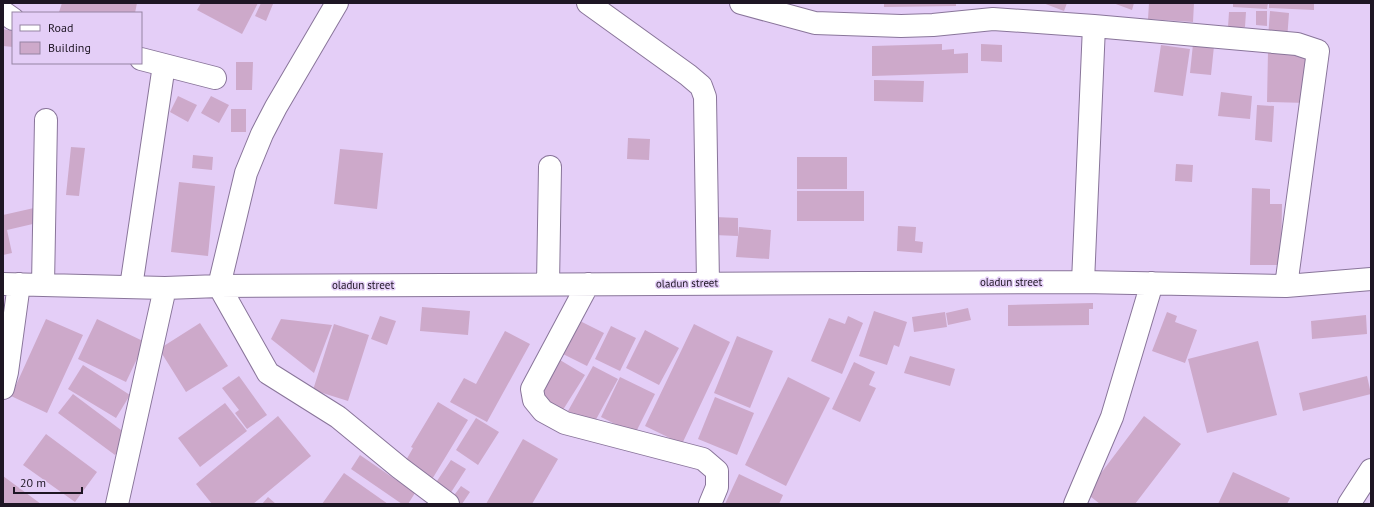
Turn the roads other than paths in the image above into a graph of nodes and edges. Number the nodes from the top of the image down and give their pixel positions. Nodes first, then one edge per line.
1 (337, 3) edge
2 (588, 3) edge
3 (741, 3) edge
4 (3, 12) edge
5 (12, 18) edge
6 (1094, 26) junction
7 (142, 59) edge
8 (164, 65) junction
9 (214, 78) dead end
10 (46, 120) dead end
11 (550, 167) dead end
12 (1371, 279) edge
13 (1083, 282) junction
14 (708, 283) junction
15 (11, 284) edge
16 (548, 284) junction
17 (588, 284) junction
18 (1152, 284) junction
19 (43, 285) junction
20 (219, 286) junction
21 (1286, 286) junction
22 (131, 287) junction
23 (165, 288) junction
24 (3, 388) edge
25 (1371, 470) edge
26 (117, 504) edge
27 (448, 504) edge
28 (710, 504) edge
29 (1076, 504) edge
30 (1349, 504) edge

1 - 20 street
2 - 14 street
3 - 6 street
4 - 5 street
6 - 13 street
6 - 21 street
7 - 8 street
8 - 9 street
8 - 22 street
10 - 19 street
11 - 16 street
12 - 21 street, oladun street
13 - 14 street, oladun street
13 - 18 street, oladun street
14 - 17 street, oladun street
15 - 19 street, oladun street
15 - 24 street
16 - 17 street, oladun street
16 - 20 street, oladun street
17 - 28 street
18 - 21 street, oladun street
18 - 29 street
19 - 22 street, oladun street
20 - 23 street, oladun street
20 - 27 street
22 - 23 street, oladun street
23 - 26 street
25 - 30 street

